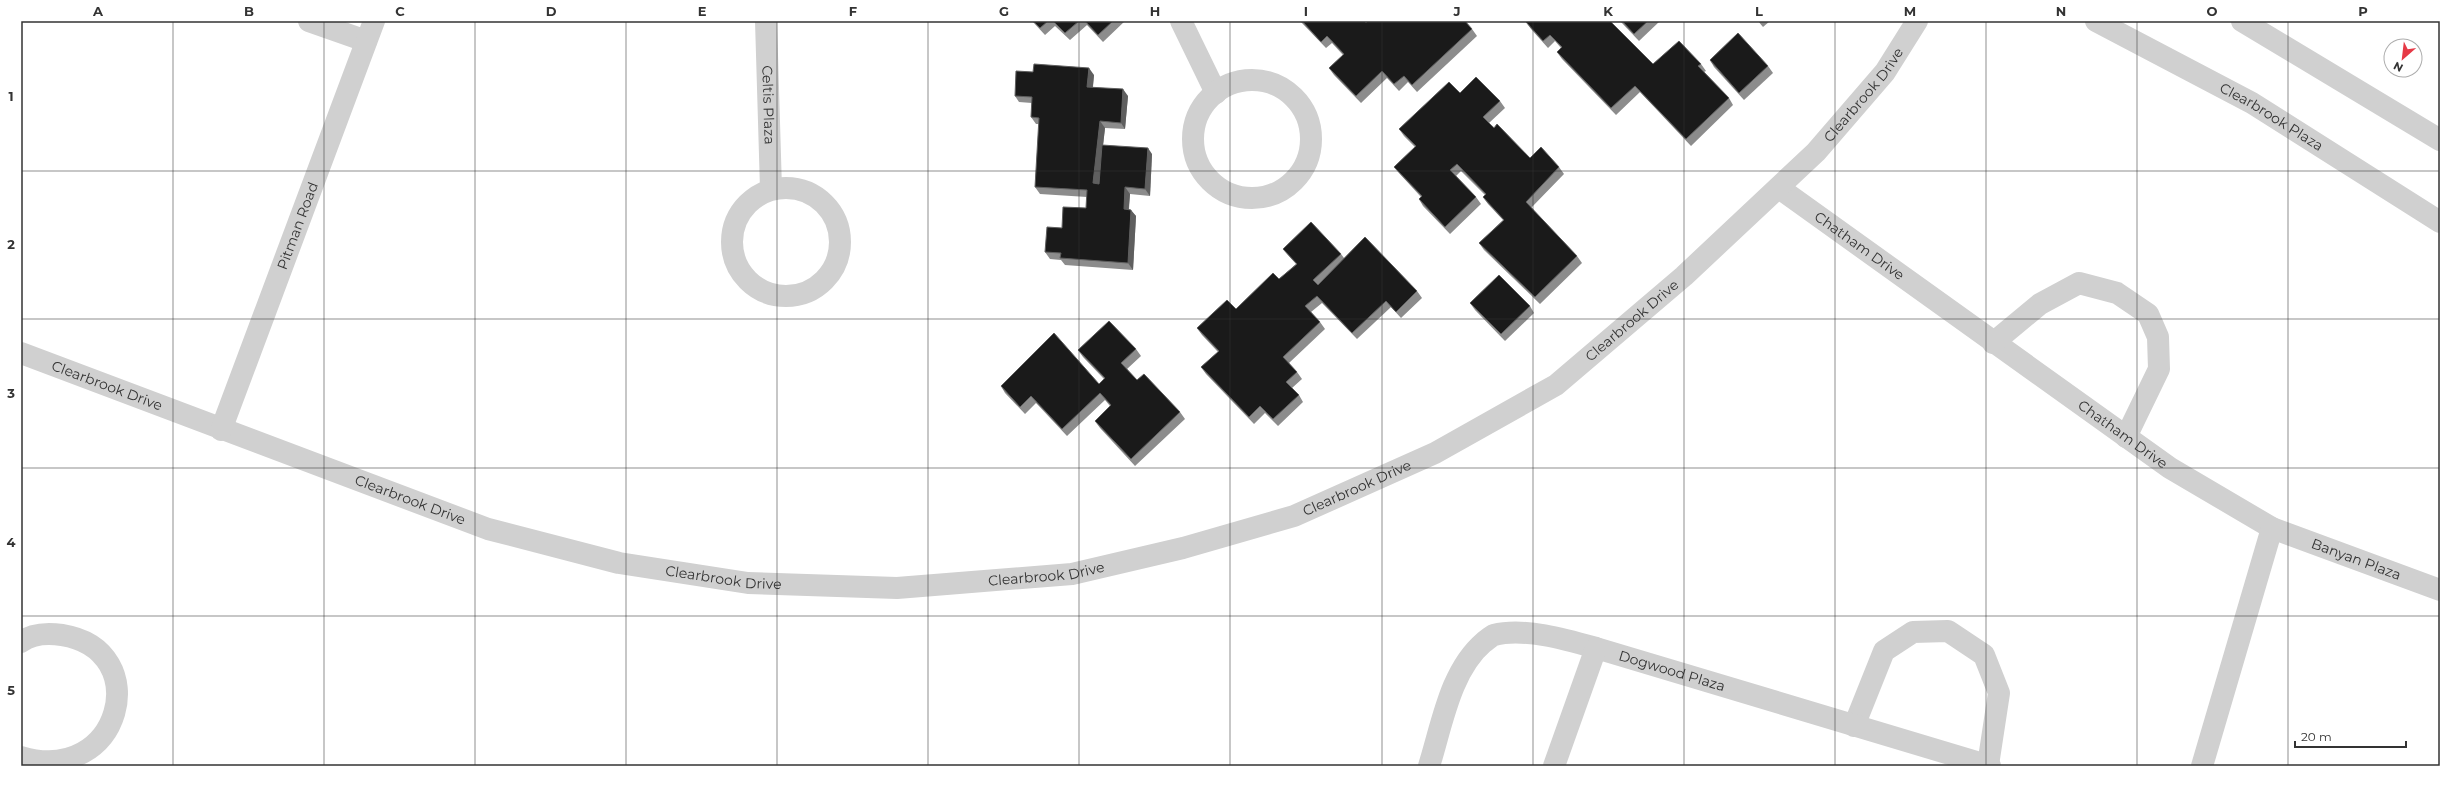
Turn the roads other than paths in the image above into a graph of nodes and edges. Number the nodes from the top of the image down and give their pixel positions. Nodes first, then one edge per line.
1 (309, 21) edge
2 (766, 21) edge
3 (1181, 21) edge
4 (1917, 21) edge
5 (2096, 21) edge
6 (2242, 21) edge
7 (370, 31) edge
8 (1216, 93) junction
9 (2440, 140) edge
10 (1778, 188) junction
11 (771, 189) junction
12 (2440, 222) edge
13 (1993, 343) junction
14 (21, 353) edge
15 (221, 430) junction
16 (2126, 437) junction
17 (2272, 528) junction
18 (2440, 590) edge
19 (21, 642) edge
20 (1596, 648) junction
21 (1854, 726) junction
22 (21, 757) edge
23 (1430, 766) edge
24 (1554, 766) edge
25 (1989, 766) edge
26 (2202, 766) edge

1 - 7 street
2 - 11 street, Celtis Plaza
3 - 8 street
4 - 10 street, Clearbrook Drive
5 - 12 street, Clearbrook Plaza
6 - 9 street
7 - 15 street, Pitman Road
8 - 8 street
10 - 13 street, Chatham Drive
10 - 15 street, Clearbrook Drive
11 - 11 street
13 - 16 street, Chatham Drive
13 - 16 street
14 - 15 street, Clearbrook Drive
16 - 17 street, Chatham Drive
17 - 18 street, Banyan Plaza
17 - 26 street
19 - 22 street
20 - 21 street, Dogwood Plaza
20 - 23 street, Dogwood Plaza
20 - 24 street
21 - 25 street, Dogwood Plaza
21 - 25 street

